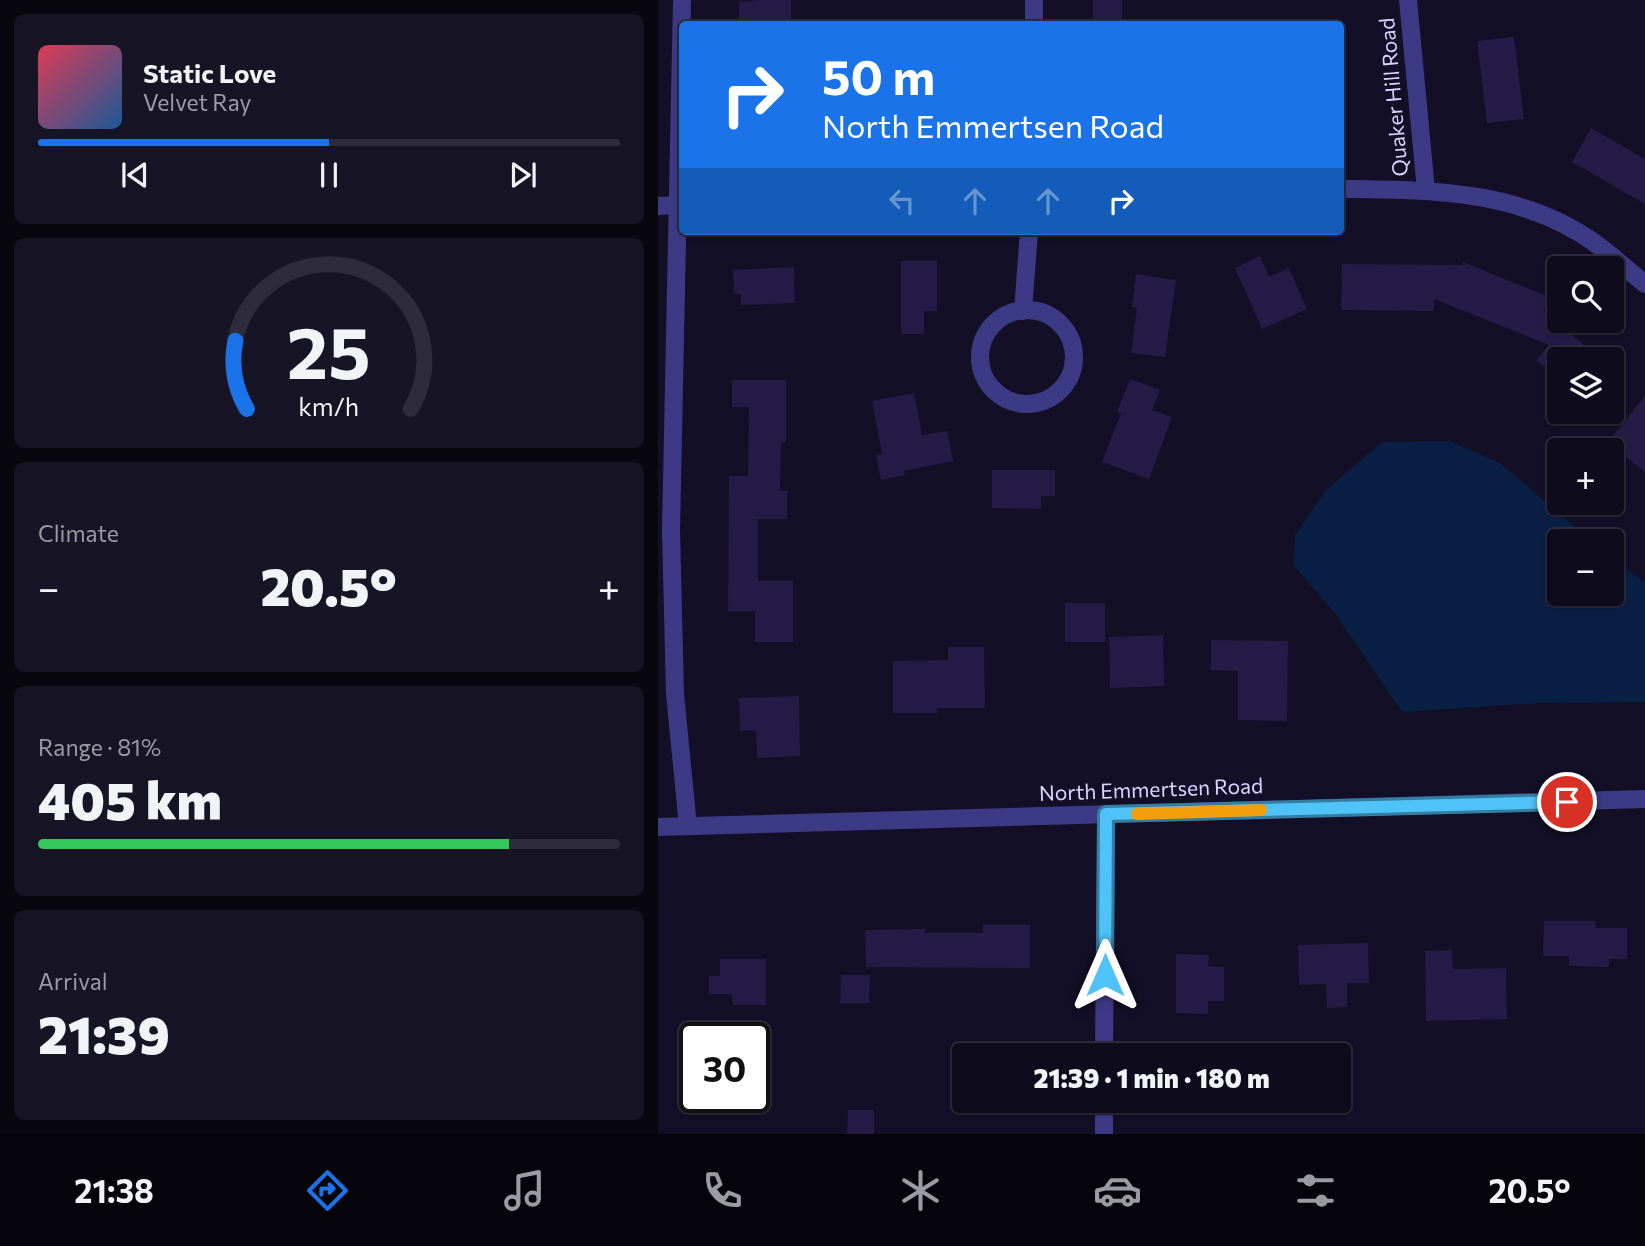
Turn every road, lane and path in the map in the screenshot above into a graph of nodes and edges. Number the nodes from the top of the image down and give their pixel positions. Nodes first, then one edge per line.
1 (681, 0) edge
2 (1034, 0) edge
3 (1408, 0) edge
4 (681, 21) edge
5 (1034, 21) edge
6 (1344, 188) edge
7 (1426, 190) junction
8 (658, 206) edge
9 (679, 206) edge
10 (679, 235) edge
11 (1029, 235) edge
12 (1645, 284) edge
13 (1023, 311) junction
14 (1645, 799) edge
15 (1106, 814) junction
16 (688, 826) junction
17 (658, 827) edge
18 (1104, 1043) edge
19 (1104, 1113) edge
20 (1104, 1134) edge

1 - 4 street
2 - 5 street
3 - 7 street, Quaker Hill Road
6 - 7 street
7 - 12 street
8 - 9 street
10 - 16 street
11 - 13 street
13 - 13 street
14 - 15 street, North Emmertsen Road
15 - 16 street, North Emmertsen Road
15 - 18 street
16 - 17 street, North Emmertsen Road
19 - 20 street

